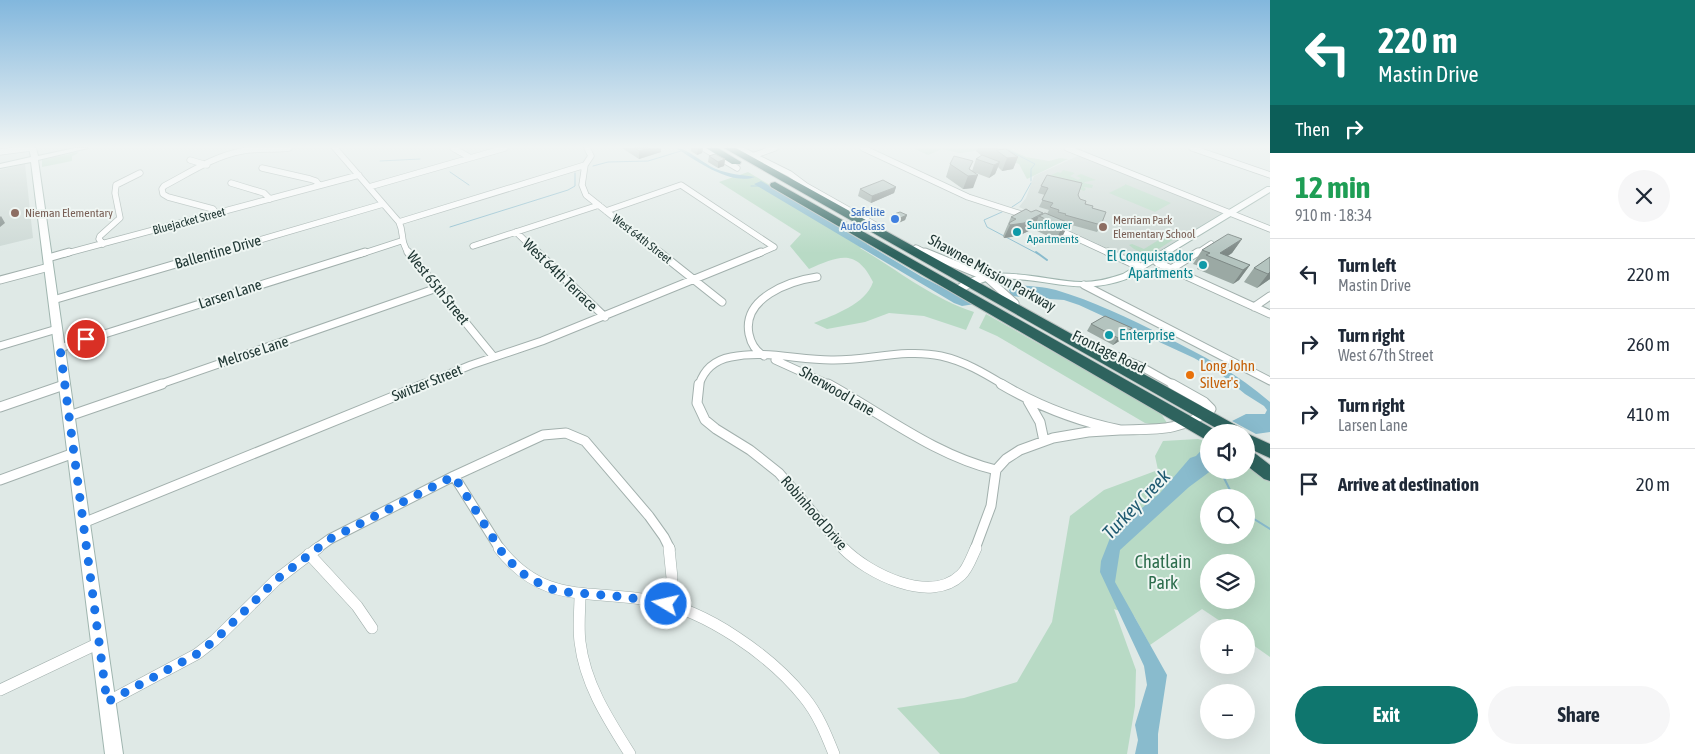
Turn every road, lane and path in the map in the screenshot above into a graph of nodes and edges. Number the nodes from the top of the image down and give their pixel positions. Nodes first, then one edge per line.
1 (38, 183) edge
2 (121, 183) edge
3 (171, 183) edge
4 (231, 183) dead end
5 (327, 183) edge
6 (366, 183) edge
7 (382, 183) edge
8 (526, 183) edge
9 (582, 183) edge
10 (771, 183) edge
11 (783, 183) edge
12 (796, 183) edge
13 (801, 183) edge
14 (938, 183) edge
15 (1157, 183) edge
16 (320, 185) joint
17 (369, 187) junction
18 (1270, 188) edge
19 (812, 194) junction
20 (270, 199) junction
21 (383, 204) junction
22 (599, 205) junction
23 (606, 211) junction
24 (1230, 212) junction
25 (216, 213) junction
26 (1030, 217) edge
27 (399, 222) junction
28 (1048, 225) edge
29 (1270, 229) edge
30 (516, 232) junction
31 (1218, 240) edge
32 (401, 241) junction
33 (103, 244) junction
34 (473, 246) dead end
35 (1154, 259) junction
36 (49, 262) junction
37 (1140, 267) junction
38 (1174, 267) junction
39 (817, 277) dead end
40 (987, 277) junction
41 (0, 280) edge
42 (694, 280) junction
43 (970, 283) junction
44 (1084, 285) junction
45 (437, 288) junction
46 (957, 290) junction
47 (1270, 296) edge
48 (53, 300) junction
49 (722, 302) dead end
50 (1257, 306) junction
51 (1270, 309) edge
52 (1270, 314) edge
53 (605, 317) junction
54 (57, 329) junction
55 (0, 346) edge
56 (60, 348) junction
57 (493, 356) junction
58 (765, 356) junction
59 (822, 360) junction
60 (816, 376) junction
61 (1270, 381) edge
62 (64, 385) junction
63 (1027, 399) junction
64 (0, 407) edge
65 (69, 416) junction
66 (1197, 419) junction
67 (1201, 424) edge
68 (1212, 424) edge
69 (1120, 430) junction
70 (1044, 441) junction
71 (1255, 444) edge
72 (1270, 452) edge
73 (74, 453) junction
74 (1255, 460) edge
75 (1255, 462) edge
76 (1270, 469) edge
77 (996, 470) junction
78 (1270, 474) edge
79 (454, 476) junction
80 (0, 480) edge
81 (83, 523) junction
82 (309, 554) junction
83 (580, 595) junction
84 (666, 604) junction
85 (372, 628) dead end
86 (99, 643) junction
87 (0, 690) edge
88 (107, 702) junction
89 (114, 754) edge
90 (630, 754) edge
91 (834, 754) edge

1 - 36 street
2 - 33 street
3 - 25 street
4 - 20 street
5 - 16 street, Bluejacket Street
6 - 17 street
7 - 17 street
8 - 27 street
9 - 22 street, West 64th Street
10 - 46 highway, Shawnee Mission Parkway
11 - 19 highway
12 - 19 highway, Shawnee Mission Parkway
13 - 40 street, Frontage Road
14 - 26 street
15 - 24 street
16 - 20 street, Bluejacket Street
17 - 21 street
18 - 24 street
19 - 43 highway, Shawnee Mission Parkway
20 - 25 street, Bluejacket Street
21 - 27 street
21 - 48 street, Ballentine Drive
22 - 23 street, West 64th Street
22 - 30 street
23 - 42 street, West 64th Street
23 - 42 street, Switzer Street
24 - 29 street
24 - 35 street
25 - 33 street, Bluejacket Street
27 - 32 street, West 65th Street
28 - 37 street
30 - 34 street
30 - 53 street, West 64th Terrace
31 - 38 street
32 - 45 street, West 65th Street
32 - 56 street, Larsen Lane
33 - 36 street, Bluejacket Street
35 - 37 street
35 - 38 street
36 - 41 street, Bluejacket Street
36 - 48 street
37 - 44 street
38 - 50 street
39 - 58 street, Sherwood Lane
40 - 43 street
40 - 44 street
40 - 66 street, Frontage Road
42 - 49 street, West 64th Street
42 - 53 street, Switzer Street
43 - 46 street
43 - 66 highway, Shawnee Mission Parkway
44 - 61 street
45 - 57 street, West 65th Street
45 - 65 street, Melrose Lane
46 - 66 highway, Shawnee Mission Parkway
47 - 50 street
48 - 54 street
50 - 51 street
50 - 52 street
53 - 57 street, Switzer Street
54 - 55 street
54 - 56 street
56 - 62 street
57 - 81 street, Switzer Street
58 - 59 street, Robinhood Drive
58 - 60 street, Sherwood Lane
58 - 77 street, Robinhood Drive
59 - 60 street
59 - 63 street, Robinhood Drive
60 - 77 street, Sherwood Lane
62 - 64 street
62 - 65 street
63 - 69 street, Robinhood Drive
63 - 70 street
65 - 73 street
66 - 67 highway, Shawnee Mission Parkway
66 - 68 highway, Shawnee Mission Parkway
66 - 69 street, Robinhood Drive
69 - 70 street, Robinhood Drive
70 - 77 street, Robinhood Drive
71 - 72 highway
73 - 80 street
73 - 81 street
74 - 76 highway
75 - 78 highway
79 - 82 street
79 - 83 street
79 - 84 street
81 - 86 street
82 - 85 street
82 - 88 street
83 - 84 street
83 - 90 street
84 - 91 street
86 - 87 street
86 - 88 street
88 - 89 street

